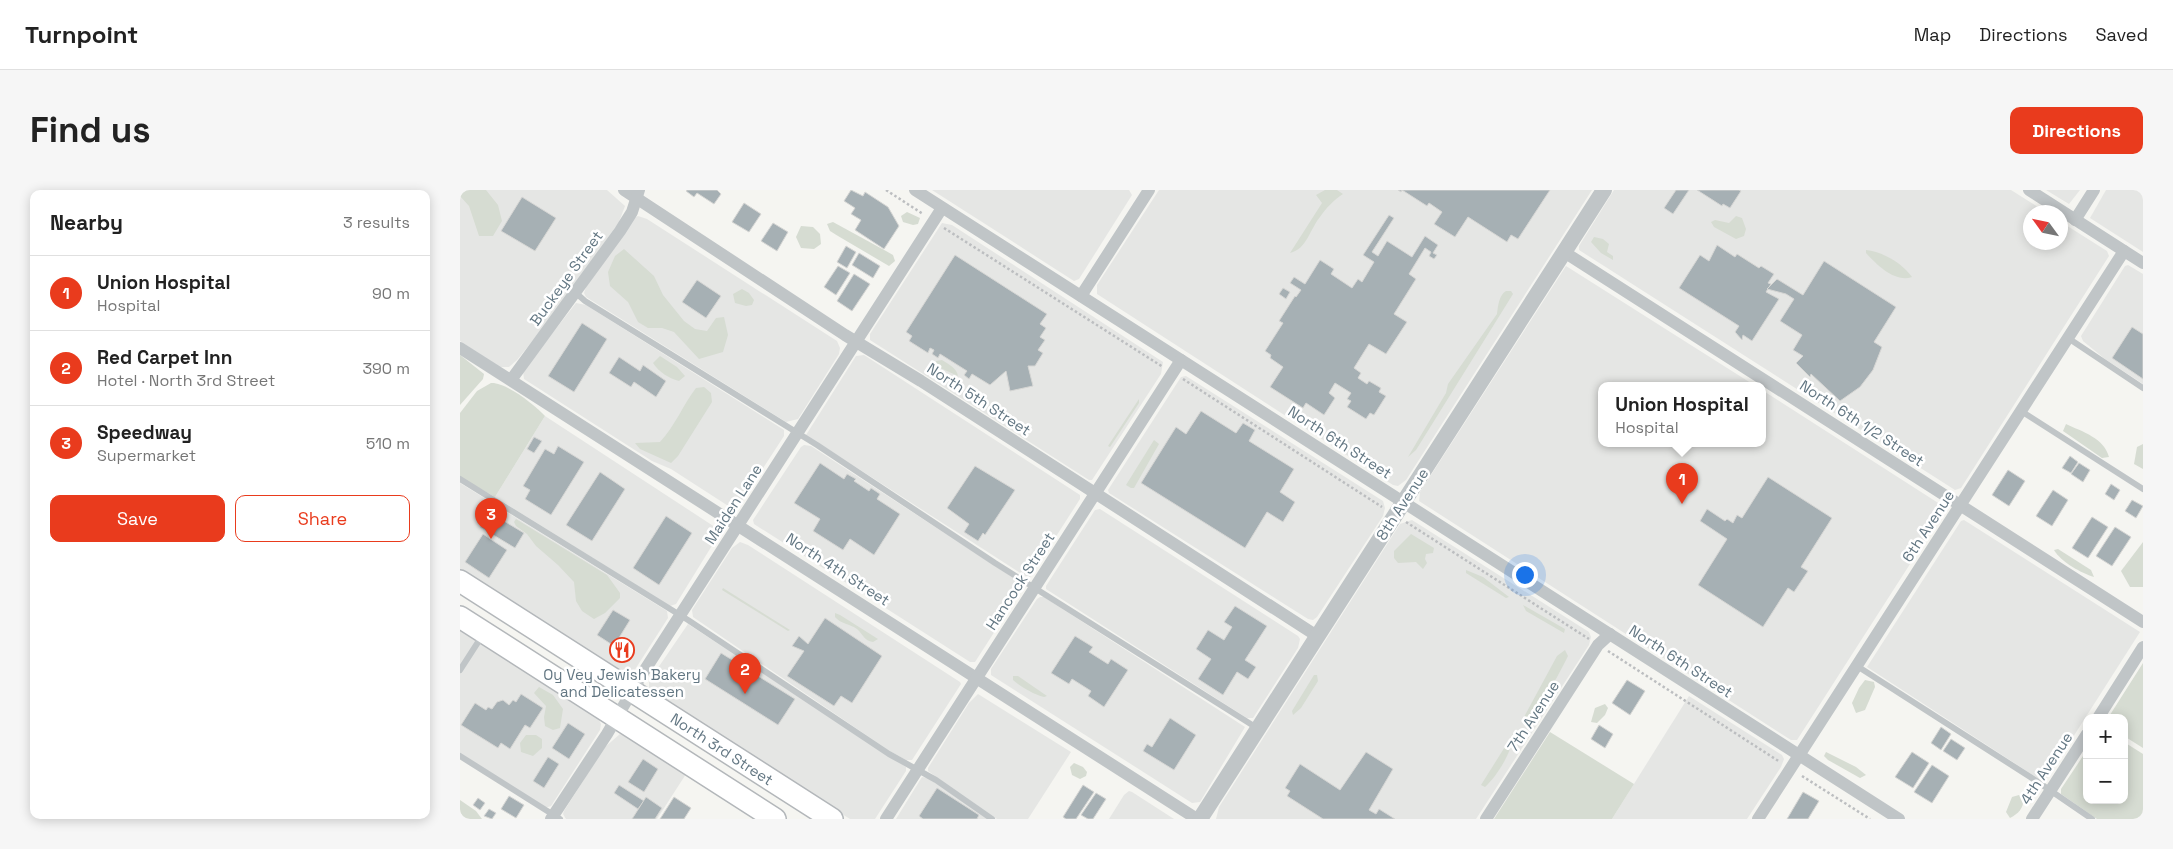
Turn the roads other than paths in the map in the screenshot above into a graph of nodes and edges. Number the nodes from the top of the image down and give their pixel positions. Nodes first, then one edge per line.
1 (624, 190) edge
2 (915, 190) edge
3 (1147, 190) edge
4 (1604, 190) edge
5 (2028, 190) edge
6 (2094, 190) edge
7 (638, 194) edge
8 (942, 208) junction
9 (2075, 220) junction
10 (2124, 251) junction
11 (1564, 252) junction
12 (2143, 263) edge
13 (576, 293) junction
14 (1081, 296) junction
15 (2068, 338) junction
16 (857, 342) junction
17 (460, 348) edge
18 (1181, 360) junction
19 (511, 380) junction
20 (2143, 388) edge
21 (2021, 411) junction
22 (798, 434) junction
23 (460, 479) edge
24 (2143, 488) edge
25 (1095, 494) junction
26 (1961, 505) junction
27 (1399, 509) junction
28 (739, 525) junction
29 (460, 581) edge
30 (1035, 587) junction
31 (680, 616) junction
32 (460, 617) edge
33 (2143, 622) edge
34 (484, 632) junction
35 (1610, 634) junction
36 (1317, 636) junction
37 (2143, 647) edge
38 (1857, 666) junction
39 (460, 670) edge
40 (977, 678) junction
41 (632, 691) junction
42 (2101, 714) edge
43 (617, 717) junction
44 (1258, 728) junction
45 (2083, 740) edge
46 (460, 756) edge
47 (1800, 756) junction
48 (918, 769) junction
49 (2050, 791) junction
50 (555, 818) edge
51 (775, 819) edge
52 (832, 819) edge
53 (886, 819) edge
54 (992, 819) edge
55 (1198, 819) edge
56 (1486, 819) edge
57 (1758, 819) edge
58 (1899, 819) edge
59 (2032, 819) edge
60 (2092, 819) edge

1 - 7 street, North 5th Street
2 - 8 street, North 6th Street
3 - 14 street
4 - 11 street, 8th Avenue
5 - 9 street
6 - 9 street
7 - 13 street, Buckeye Street
7 - 16 street, North 5th Street
8 - 14 street, North 6th Street
8 - 16 street, Maiden Lane
9 - 10 street
10 - 12 street
10 - 15 street, 6th Avenue
11 - 26 street, North 6th 1/2 Street
11 - 27 street, 8th Avenue
13 - 19 street, Buckeye Street
13 - 22 lane
14 - 18 street, North 6th Street
15 - 20 lane
15 - 21 street, 6th Avenue
16 - 22 street, Maiden Lane
16 - 25 street, North 5th Street
17 - 19 street, North 4th Street
18 - 25 street, Hancock Street
18 - 27 street, North 6th Street
19 - 28 street, North 4th Street
21 - 24 lane
21 - 26 street, 6th Avenue
22 - 28 street, Maiden Lane
22 - 30 lane
23 - 31 lane
25 - 30 street, Hancock Street
25 - 36 street, North 5th Street
26 - 33 street, North 6th 1/2 Street
26 - 38 street, 6th Avenue
27 - 35 street, North 6th Street
27 - 36 street, 8th Avenue
28 - 31 street, Maiden Lane
28 - 40 street, North 4th Street
29 - 41 highway, North 3rd Street
30 - 40 street, Hancock Street
30 - 44 lane
31 - 41 street, Maiden Lane
31 - 48 lane
32 - 34 highway, North 3rd Street
34 - 39 lane
34 - 43 highway, North 3rd Street
35 - 47 street, North 6th Street
35 - 56 street, 7th Avenue
36 - 44 street, 8th Avenue
37 - 42 street
38 - 47 street, 6th Avenue
38 - 49 lane
40 - 48 street, Hancock Street
40 - 55 street, North 4th Street
41 - 43 street, Maiden Lane
41 - 52 highway, North 3rd Street
43 - 50 street, Maiden Lane
43 - 51 highway, North 3rd Street
44 - 55 street, 8th Avenue
45 - 49 street, 4th Avenue
46 - 50 lane
47 - 57 street, 6th Avenue
47 - 58 street, North 6th Street
48 - 53 street, Hancock Street
48 - 54 lane
49 - 59 street, 4th Avenue
49 - 60 lane

